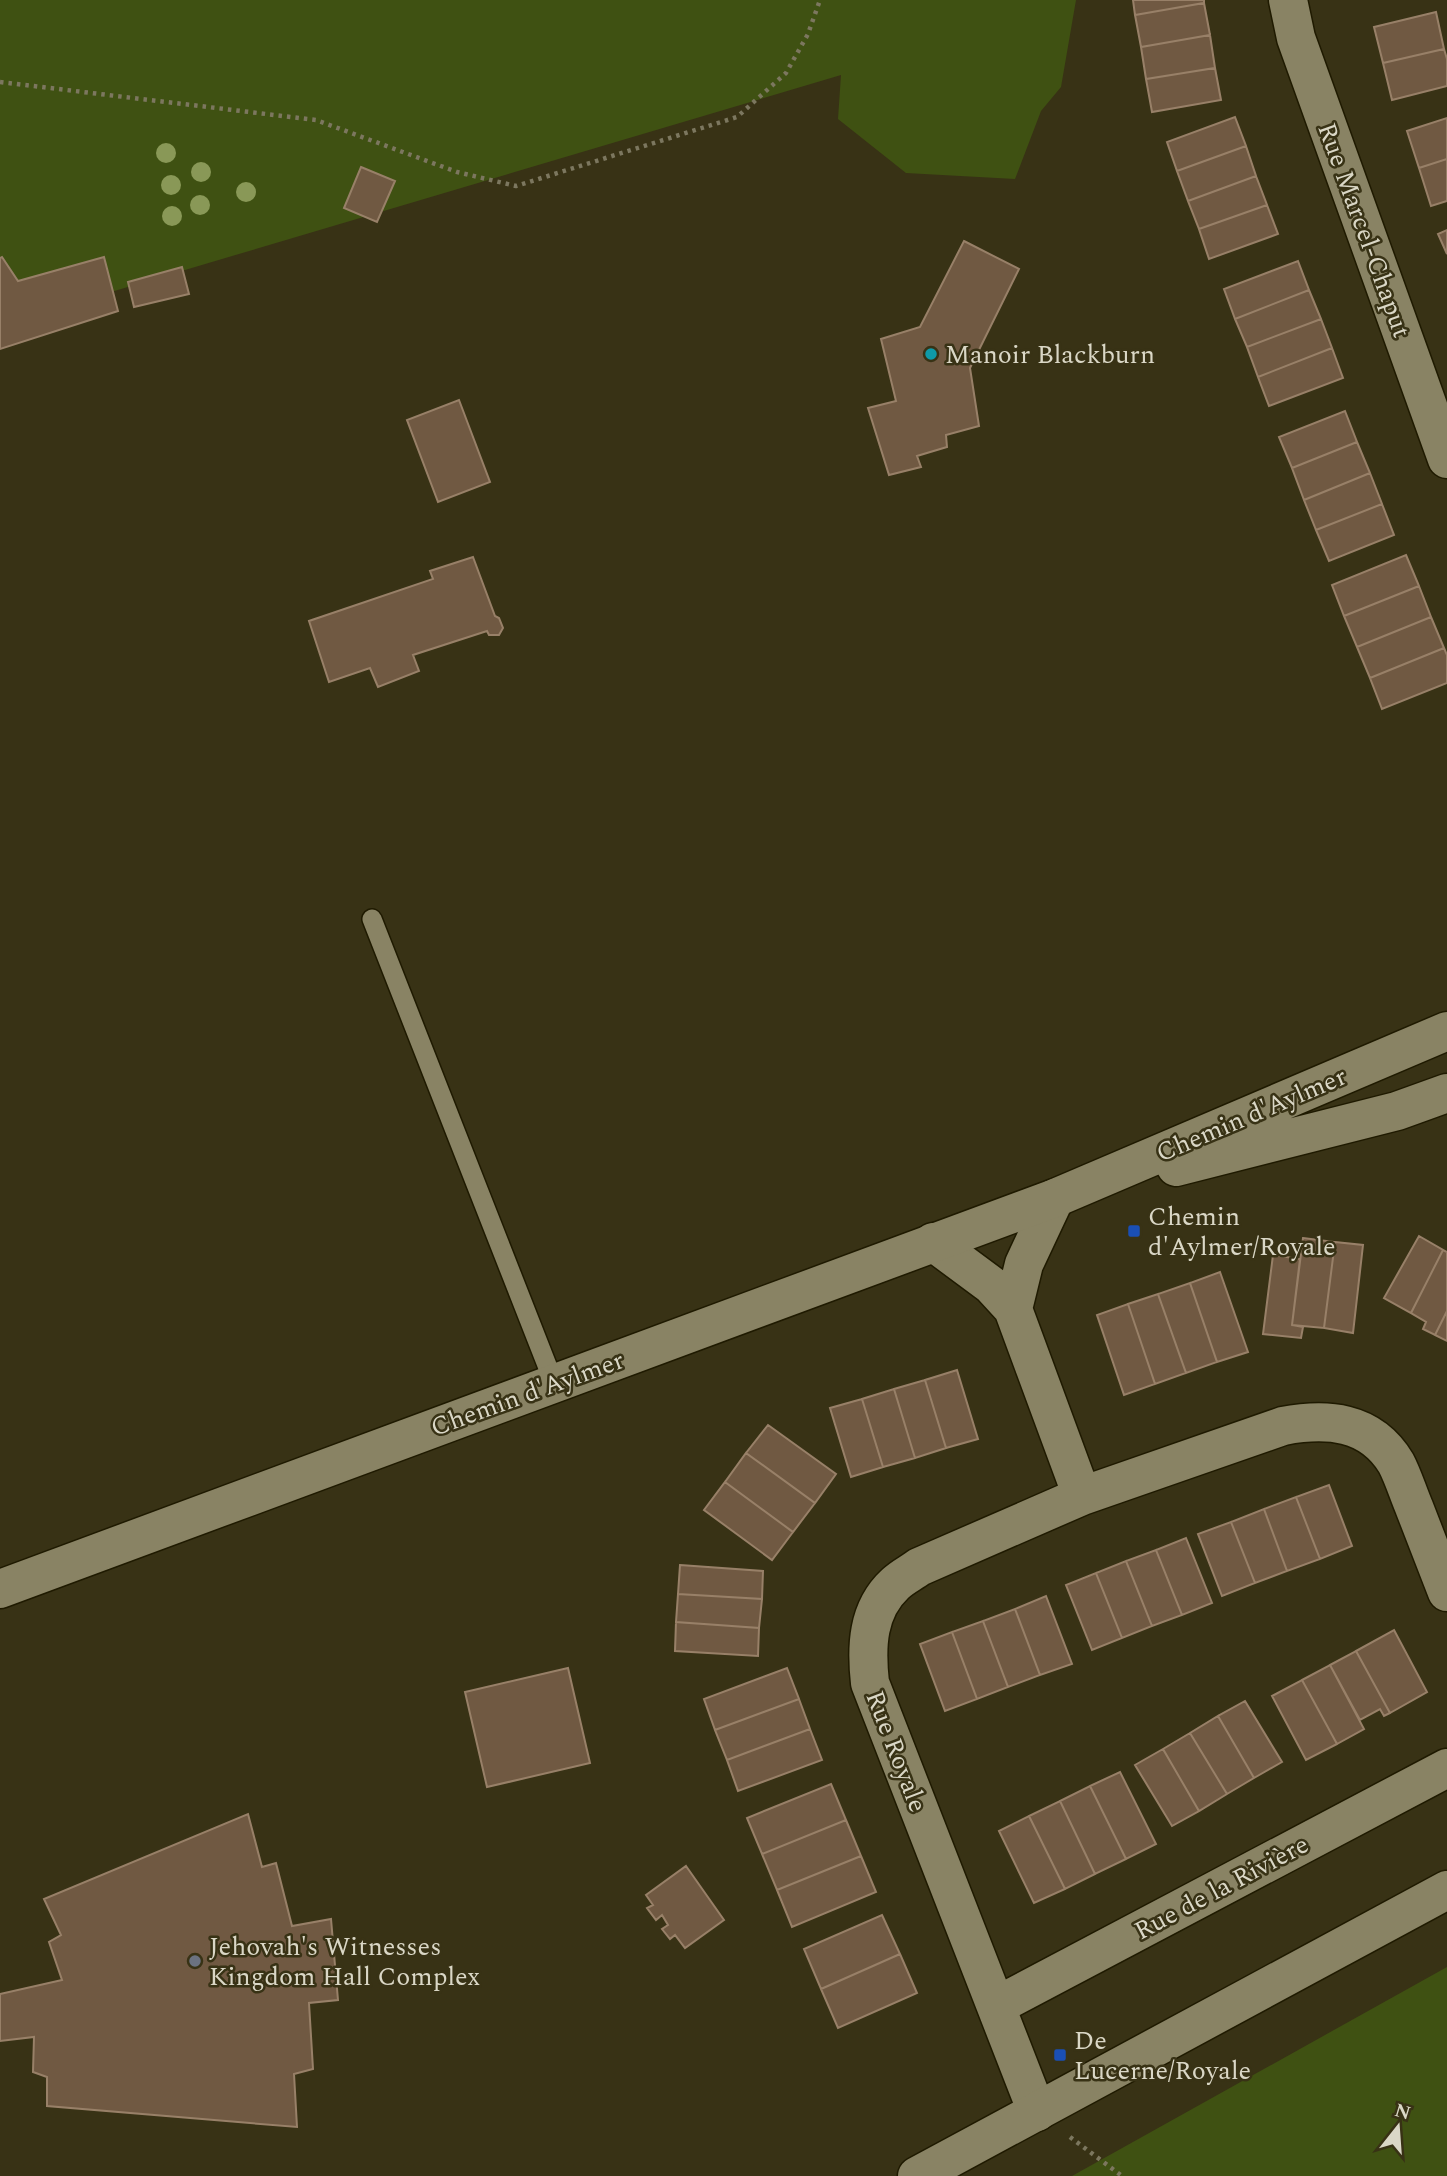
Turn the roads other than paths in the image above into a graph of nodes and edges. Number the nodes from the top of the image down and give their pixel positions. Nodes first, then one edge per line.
1 (1289, 0) edge
2 (1447, 458) edge
3 (372, 919) dead end
4 (1447, 1031) edge
5 (1447, 1093) edge
6 (1055, 1198) junction
7 (933, 1242) junction
8 (1013, 1309) junction
9 (554, 1383) junction
10 (1082, 1496) junction
11 (0, 1589) edge
12 (1447, 1592) edge
13 (1447, 1768) edge
14 (1447, 1890) edge
15 (996, 2006) junction
16 (1037, 2112) junction
17 (917, 2176) edge

1 - 2 street, Rue Marcel-Chaput
3 - 9 lane
4 - 6 street, Chemin d'Aylmer
5 - 6 street, Chemin d'Aylmer
6 - 7 street, Chemin d'Aylmer
6 - 8 street
7 - 8 street
7 - 9 street, Chemin d'Aylmer
8 - 10 street
9 - 11 street, Chemin d'Aylmer
10 - 12 street, Rue Royale
10 - 15 street, Rue Royale
13 - 15 street, Rue de la Rivière
14 - 16 street
15 - 16 street, Rue Royale
16 - 17 street

